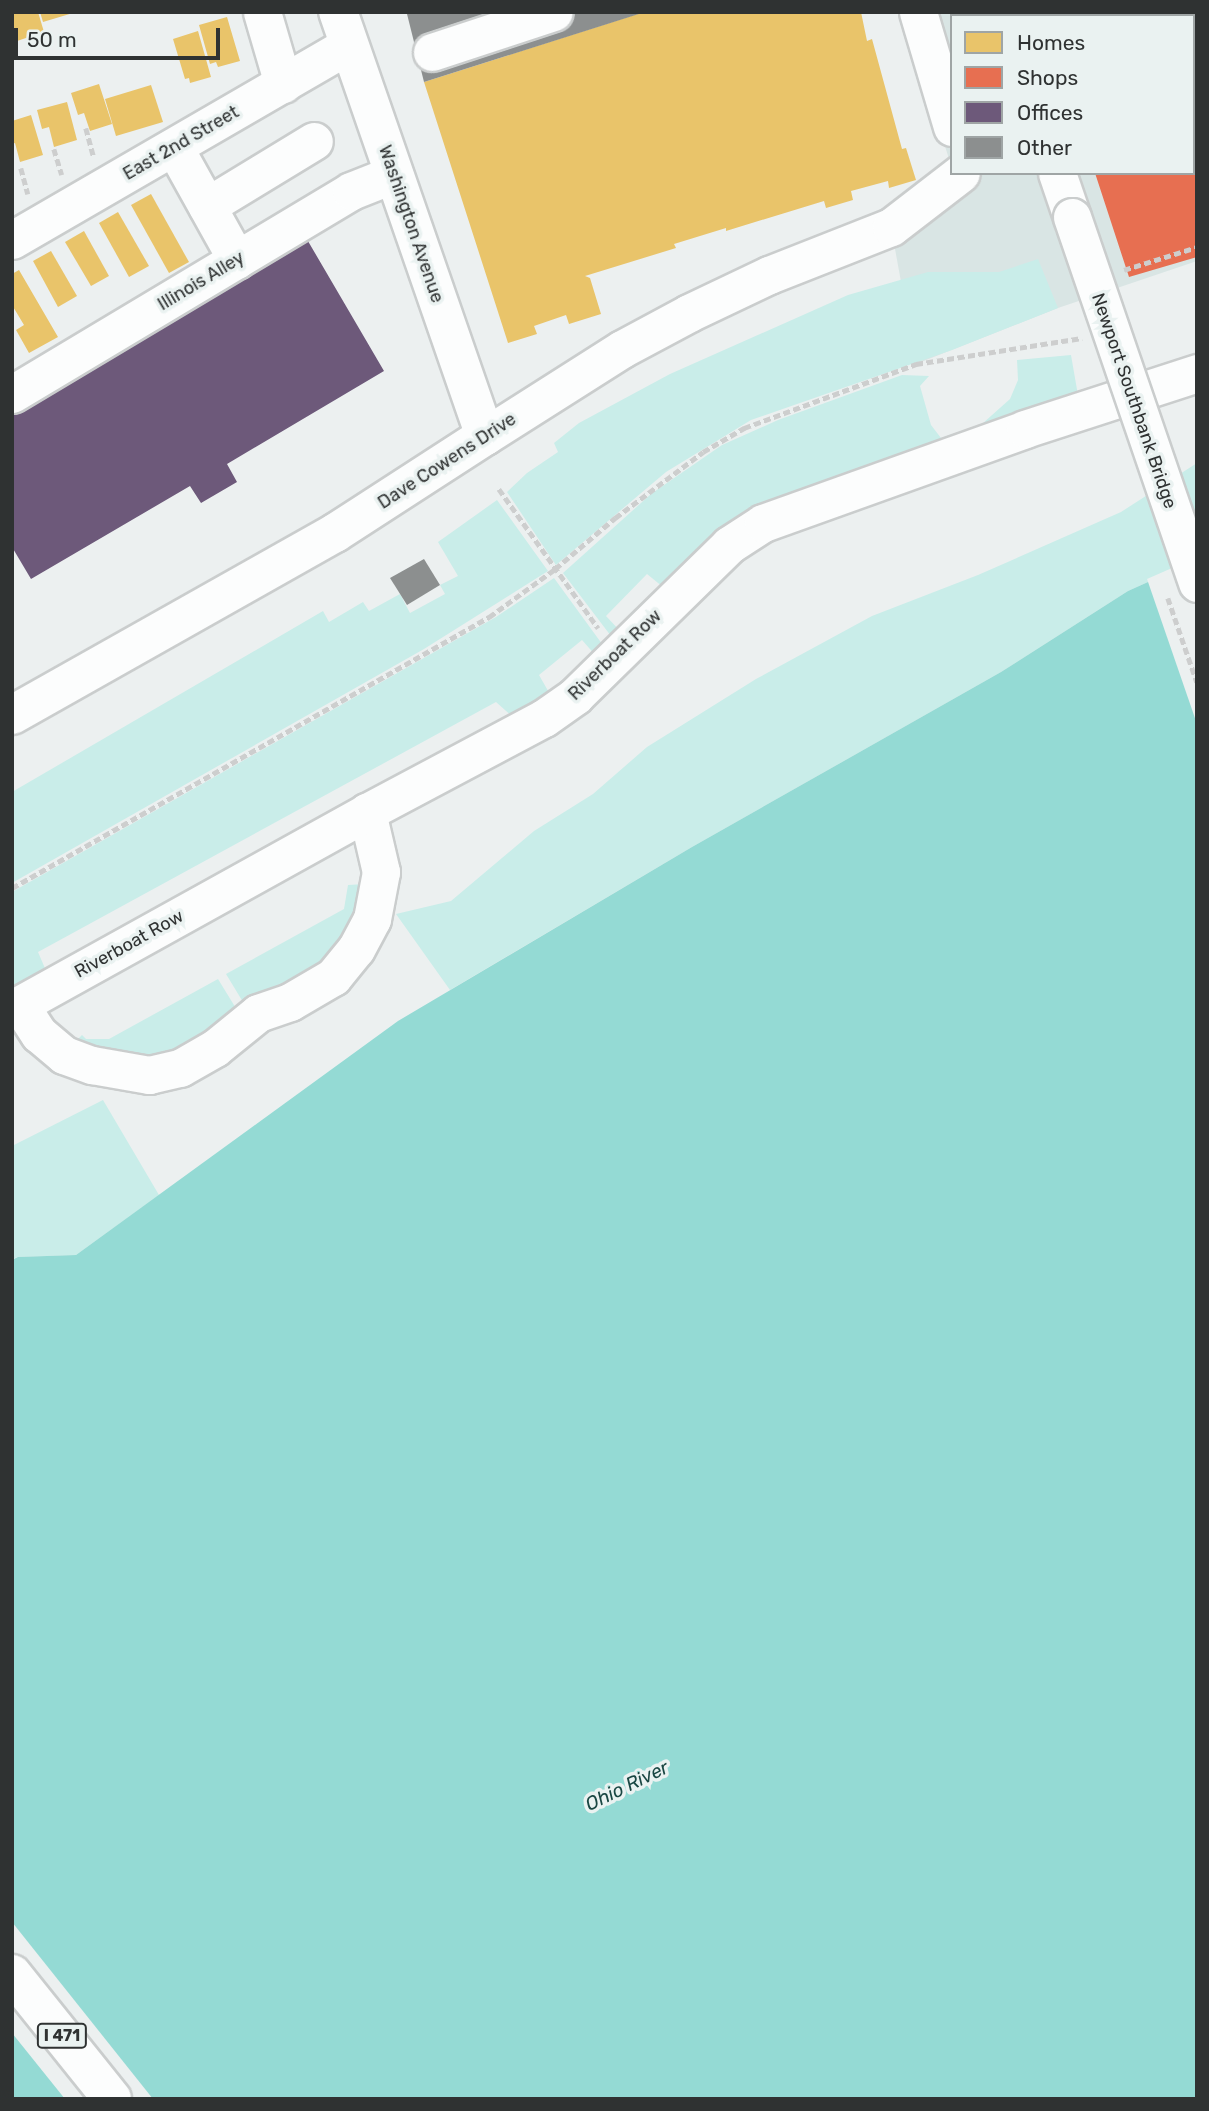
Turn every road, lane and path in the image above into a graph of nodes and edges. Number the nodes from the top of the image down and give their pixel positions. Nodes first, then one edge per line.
1 (262, 12) edge
2 (554, 12) edge
3 (918, 12) edge
4 (343, 29) edge
5 (432, 52) dead end
6 (282, 84) junction
7 (950, 120) edge
8 (86, 128) dead end
9 (314, 141) dead end
10 (174, 147) junction
11 (54, 149) dead end
12 (96, 167) dead end
13 (22, 168) dead end
14 (394, 174) junction
15 (958, 175) edge
16 (1058, 175) edge
17 (65, 185) dead end
18 (31, 205) dead end
19 (207, 206) junction
20 (12, 240) edge
21 (1197, 247) edge
22 (237, 260) junction
23 (1126, 269) dead end
24 (1111, 333) junction
25 (1197, 373) edge
26 (12, 394) edge
27 (485, 436) junction
28 (499, 489) dead end
29 (555, 569) junction
30 (1197, 583) edge
31 (617, 655) junction
32 (12, 715) edge
33 (367, 812) junction
34 (12, 888) edge
35 (16, 1007) edge
36 (12, 1974) edge
37 (112, 2099) edge

1 - 6 street
2 - 5 street
3 - 7 street
4 - 6 street, East 2nd Street
4 - 14 main road, Washington Avenue
6 - 10 street, East 2nd Street
8 - 12 path
9 - 19 street
10 - 19 street
10 - 20 street, East 2nd Street
11 - 17 path
13 - 18 path
14 - 22 street, Illinois Alley
14 - 27 main road, Washington Avenue
15 - 27 street, Dave Cowens Drive
16 - 24 street, Newport Southbank Bridge, bridge
19 - 22 street
21 - 23 path
22 - 26 street, Illinois Alley
24 - 29 path
24 - 30 street, Newport Southbank Bridge, bridge
25 - 31 street, Riverboat Row
27 - 32 main road, Dave Cowens Drive
28 - 29 path
29 - 31 path
29 - 34 path
31 - 33 street, Riverboat Row
33 - 35 street, Riverboat Row
33 - 35 street
36 - 37 main road, I 471

